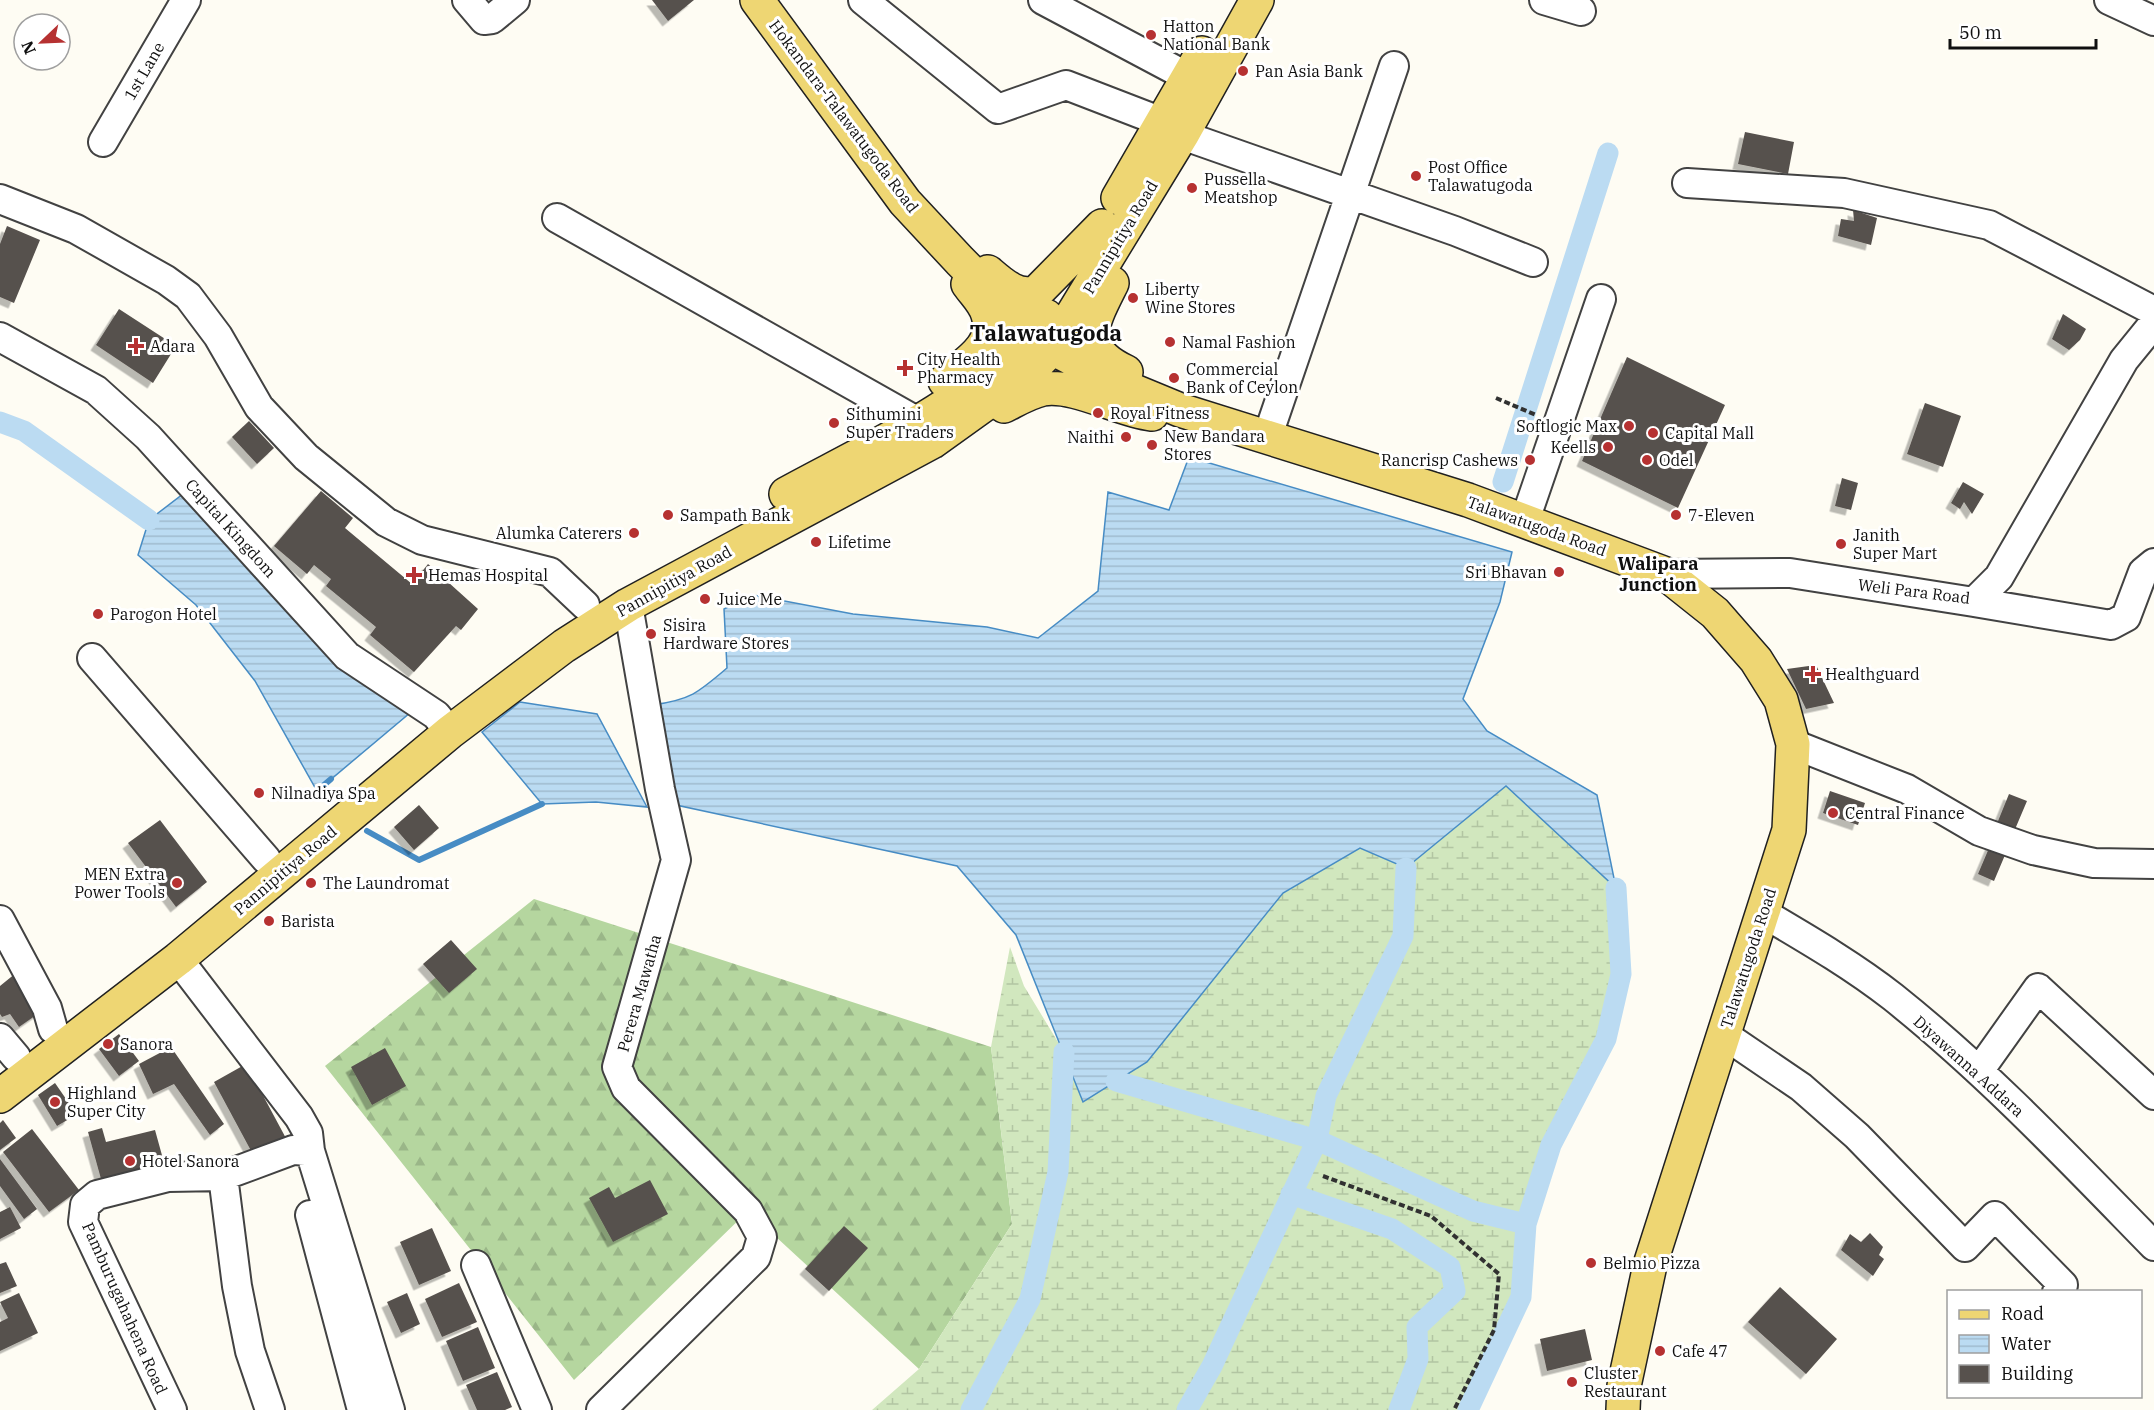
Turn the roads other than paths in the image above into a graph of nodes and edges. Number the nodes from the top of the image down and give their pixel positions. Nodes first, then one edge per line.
1 (186, 0) edge
2 (466, 0) edge
3 (515, 0) edge
4 (757, 0) edge
5 (863, 0) edge
6 (1043, 0) edge
7 (1234, 0) edge
8 (1257, 0) edge
9 (1544, 0) edge
10 (2109, 0) edge
11 (1581, 11) dead end
12 (2154, 21) edge
13 (1394, 66) dead end
14 (1188, 77) junction
15 (1172, 129) junction
16 (103, 142) dead end
17 (1687, 183) dead end
18 (1350, 194) junction
19 (0, 199) edge
20 (1143, 200) junction
21 (557, 218) dead end
22 (1102, 226) junction
23 (936, 235) junction
24 (1533, 262) dead end
25 (1601, 299) dead end
26 (2154, 311) edge
27 (2154, 323) edge
28 (0, 337) edge
29 (1042, 341) junction
30 (1211, 421) junction
31 (925, 423) junction
32 (1266, 438) junction
33 (1525, 520) junction
34 (2154, 563) edge
35 (1666, 574) junction
36 (1974, 602) junction
37 (585, 605) junction
38 (628, 606) junction
39 (93, 658) dead end
40 (443, 724) junction
41 (1793, 744) junction
42 (266, 859) junction
43 (2154, 864) edge
44 (1763, 913) junction
45 (0, 920) edge
46 (178, 960) junction
47 (53, 1029) junction
48 (1723, 1034) junction
49 (5, 1055) edge
50 (1979, 1071) junction
51 (2154, 1095) edge
52 (0, 1096) edge
53 (301, 1151) junction
54 (223, 1176) junction
55 (2154, 1246) edge
56 (476, 1265) dead end
57 (2059, 1290) edge
58 (172, 1410) edge
59 (270, 1410) edge
60 (362, 1410) edge
61 (390, 1410) edge
62 (537, 1410) edge
63 (601, 1410) edge
64 (1623, 1410) edge

1 - 16 street, 1st Lane
2 - 3 street
4 - 23 main road, Hokandara-Talawatugoda Road
5 - 15 street
6 - 14 street
7 - 14 main road, Pannipitiya Road
8 - 15 main road, Pannipitiya Road
9 - 11 street
10 - 12 street
13 - 18 street
14 - 15 main road, Pannipitiya Road
15 - 18 street
15 - 20 main road, Pannipitiya Road
15 - 22 main road, Pannipitiya Road
17 - 26 street
18 - 24 street
18 - 32 street
19 - 37 street
20 - 29 main road, Pannipitiya Road
20 - 30 main road
21 - 31 street
22 - 23 main road
22 - 29 main road, Pannipitiya Road
23 - 29 main road, Hokandara-Talawatugoda Road
23 - 31 main road
25 - 33 street
27 - 36 street, Weli Para Road
28 - 40 street, Capital Kingdom
29 - 30 main road, Talawatugoda Road
29 - 31 main road, Pannipitiya Road
30 - 31 main road
30 - 32 main road, Talawatugoda Road
31 - 37 main road, Pannipitiya Road
31 - 38 main road, Pannipitiya Road
32 - 33 main road, Talawatugoda Road
33 - 35 main road, Talawatugoda Road
34 - 36 street
35 - 36 street, Weli Para Road
35 - 41 main road, Talawatugoda Road
37 - 40 main road, Pannipitiya Road
38 - 40 main road, Pannipitiya Road
38 - 63 street, Perera Mawatha
39 - 42 street
40 - 42 main road, Pannipitiya Road
40 - 46 main road, Pannipitiya Road
41 - 43 street
41 - 44 main road, Talawatugoda Road
42 - 47 main road, Pannipitiya Road
44 - 48 main road, Talawatugoda Road
44 - 50 street, Diyawanna Addara
45 - 47 street
46 - 52 main road, Pannipitiya Road
46 - 53 street
47 - 49 main road, Pannipitiya Road
48 - 57 street
48 - 64 main road, Talawatugoda Road
50 - 51 street
50 - 55 street, Diyawanna Addara
53 - 54 street, Pamburugahahena Road
53 - 60 street
53 - 61 street
54 - 58 street, Pamburugahahena Road
54 - 59 street
56 - 62 street

